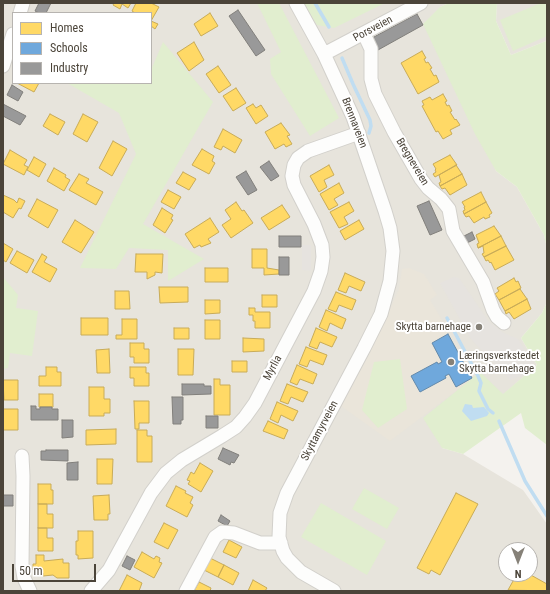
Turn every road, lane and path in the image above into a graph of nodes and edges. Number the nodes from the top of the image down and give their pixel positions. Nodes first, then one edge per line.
1 (296, 3) edge
2 (421, 3) edge
3 (364, 34) junction
4 (12, 37) edge
5 (324, 54) junction
6 (3, 66) edge
7 (358, 133) junction
8 (393, 251) joint
9 (504, 323) dead end
10 (22, 456) dead end
11 (281, 543) junction
12 (30, 591) edge
13 (91, 591) edge
14 (186, 591) edge
15 (334, 591) edge

1 - 5 street, Brennaveien
2 - 3 street, Porsveien
3 - 5 street, Porsveien
3 - 9 street, Bregneveien
4 - 6 street
5 - 7 street, Brennaveien
7 - 8 street, Brennaveien
7 - 13 street, Myrlia
8 - 11 street, Skyttamyrveien
10 - 12 street
11 - 14 street
11 - 15 street, Skyttamyrveien

